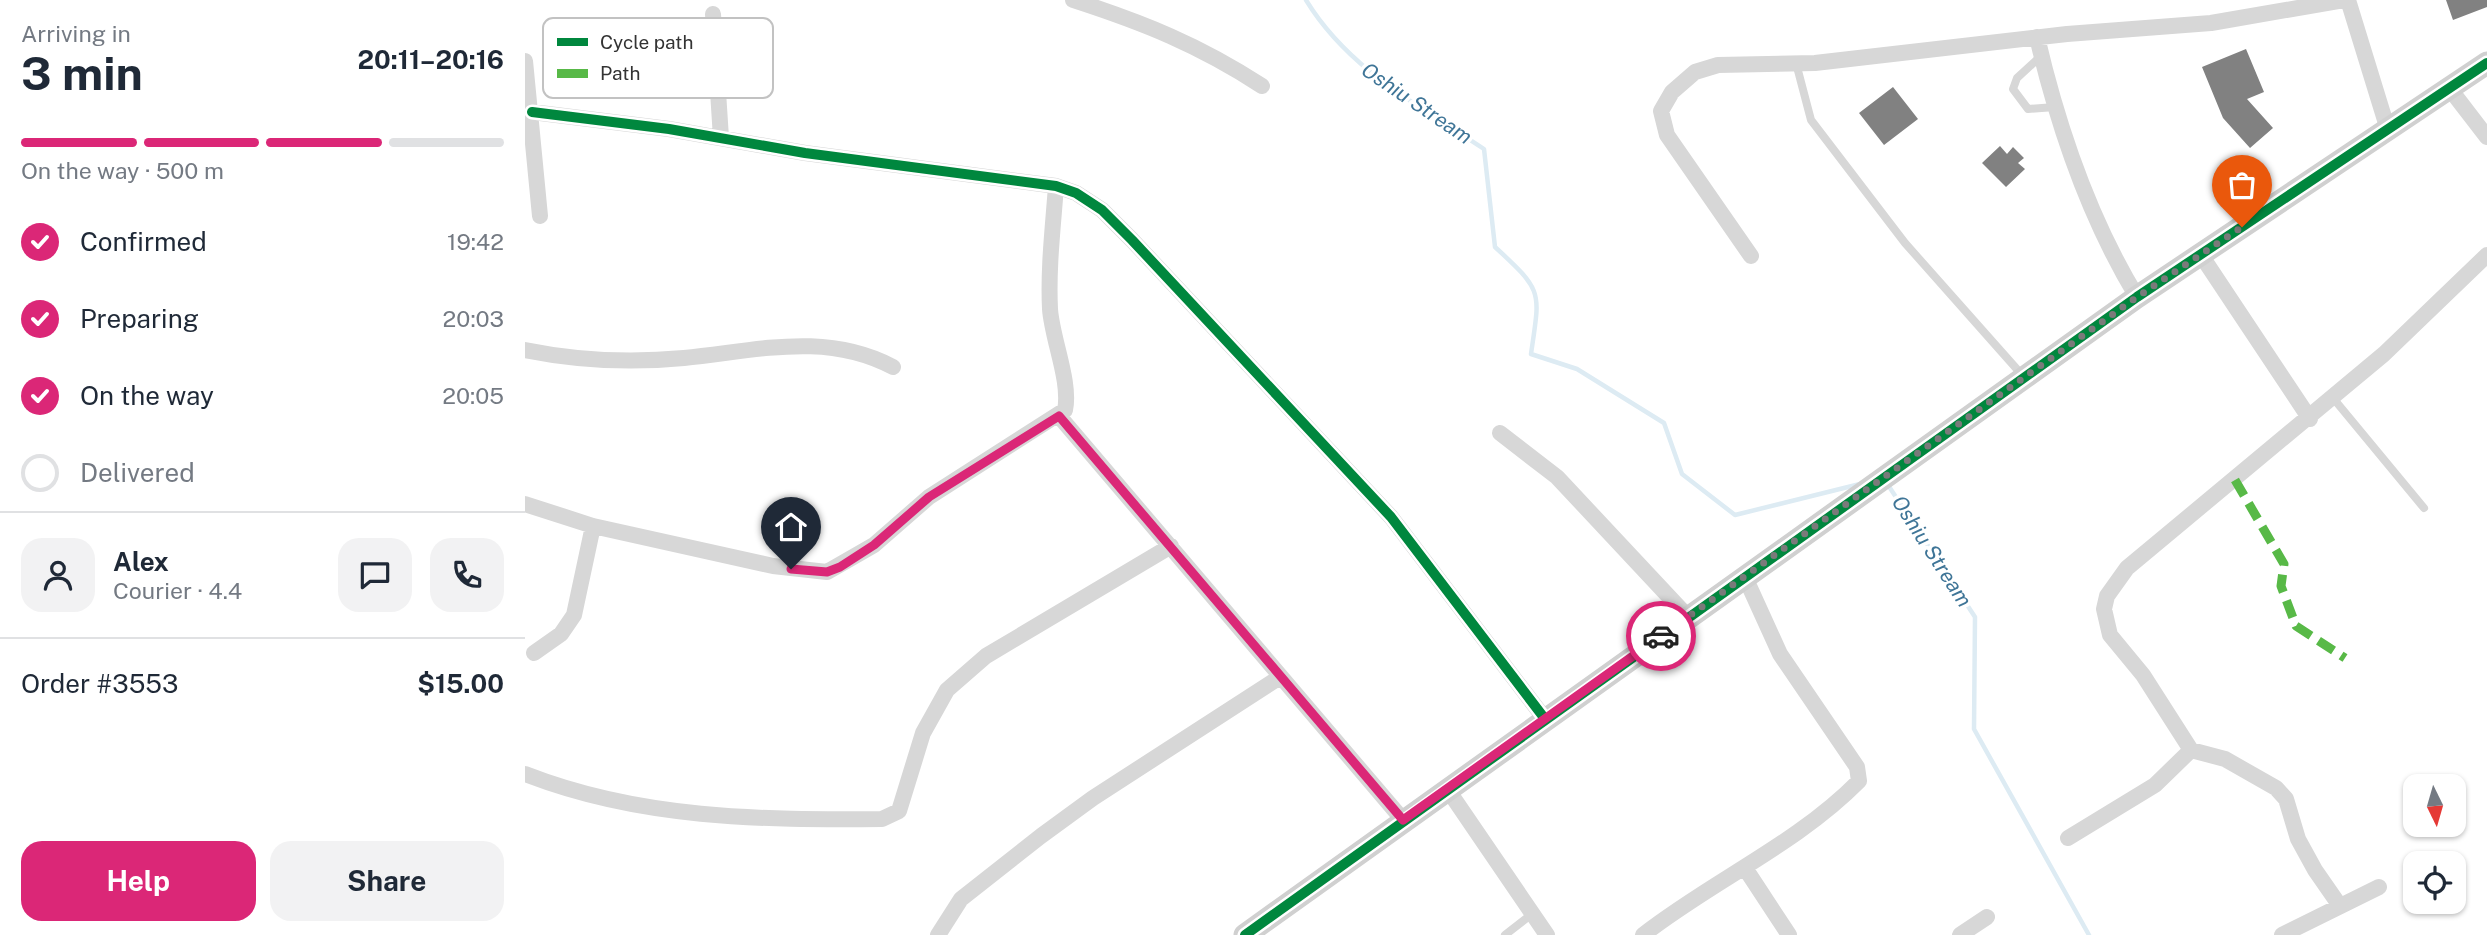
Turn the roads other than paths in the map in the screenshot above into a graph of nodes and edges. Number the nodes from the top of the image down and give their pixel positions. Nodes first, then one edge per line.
1 (1073, 0) edge
2 (2346, 0) edge
3 (1095, 3) edge
4 (713, 14) dead end
5 (713, 18) edge
6 (2037, 37) junction
7 (2042, 55) junction
8 (525, 61) edge
9 (1796, 63) junction
10 (2487, 63) edge
11 (1262, 86) dead end
12 (2450, 89) junction
13 (718, 98) edge
14 (2058, 107) junction
15 (532, 112) junction
16 (2388, 130) junction
17 (2487, 137) edge
18 (721, 138) junction
19 (1056, 186) junction
20 (540, 216) dead end
21 (2201, 255) junction
22 (2487, 255) edge
23 (1751, 257) dead end
24 (2137, 297) junction
25 (525, 350) edge
26 (894, 367) dead end
27 (2025, 379) junction
28 (2333, 398) junction
29 (1059, 416) junction
30 (2310, 419) junction
31 (1500, 433) dead end
32 (525, 504) edge
33 (2424, 508) dead end
34 (593, 526) junction
35 (1171, 546) junction
36 (1745, 577) junction
37 (1688, 617) junction
38 (534, 653) dead end
39 (1280, 677) junction
40 (1545, 719) junction
41 (2191, 750) junction
42 (525, 775) edge
43 (1448, 790) junction
44 (1403, 820) junction
45 (2068, 838) dead end
46 (1745, 868) junction
47 (2378, 887) dead end
48 (2340, 906) junction
49 (1532, 914) junction
50 (1987, 917) dead end
51 (938, 935) edge
52 (1245, 935) edge
53 (1505, 935) edge
54 (1547, 935) edge
55 (1643, 935) edge
56 (1789, 935) edge
57 (1959, 935) edge
58 (2282, 935) edge

1 - 3 street
2 - 6 street
2 - 16 street
3 - 11 street
4 - 5 street
6 - 7 street
6 - 9 street
7 - 14 street
7 - 14 lane
8 - 15 street
9 - 23 street
9 - 27 lane
10 - 12 street
12 - 16 street
12 - 17 street
13 - 18 street
14 - 24 street
15 - 18 street
15 - 20 street
16 - 21 street
18 - 19 street
19 - 29 street
19 - 40 street
21 - 24 street
21 - 30 street
22 - 28 street
24 - 27 street
25 - 26 street
27 - 36 street
28 - 30 street
28 - 33 lane
29 - 34 street
29 - 35 street
30 - 41 street
31 - 37 street
32 - 34 street
34 - 38 street
35 - 39 street
35 - 42 street
36 - 37 street
36 - 46 street
37 - 40 street
39 - 44 street
39 - 51 street
40 - 43 street
41 - 45 street
41 - 48 street
43 - 44 street
43 - 49 street
44 - 52 street
46 - 55 street
46 - 56 street
47 - 48 street
48 - 58 street
49 - 53 lane
49 - 54 street
50 - 57 street

